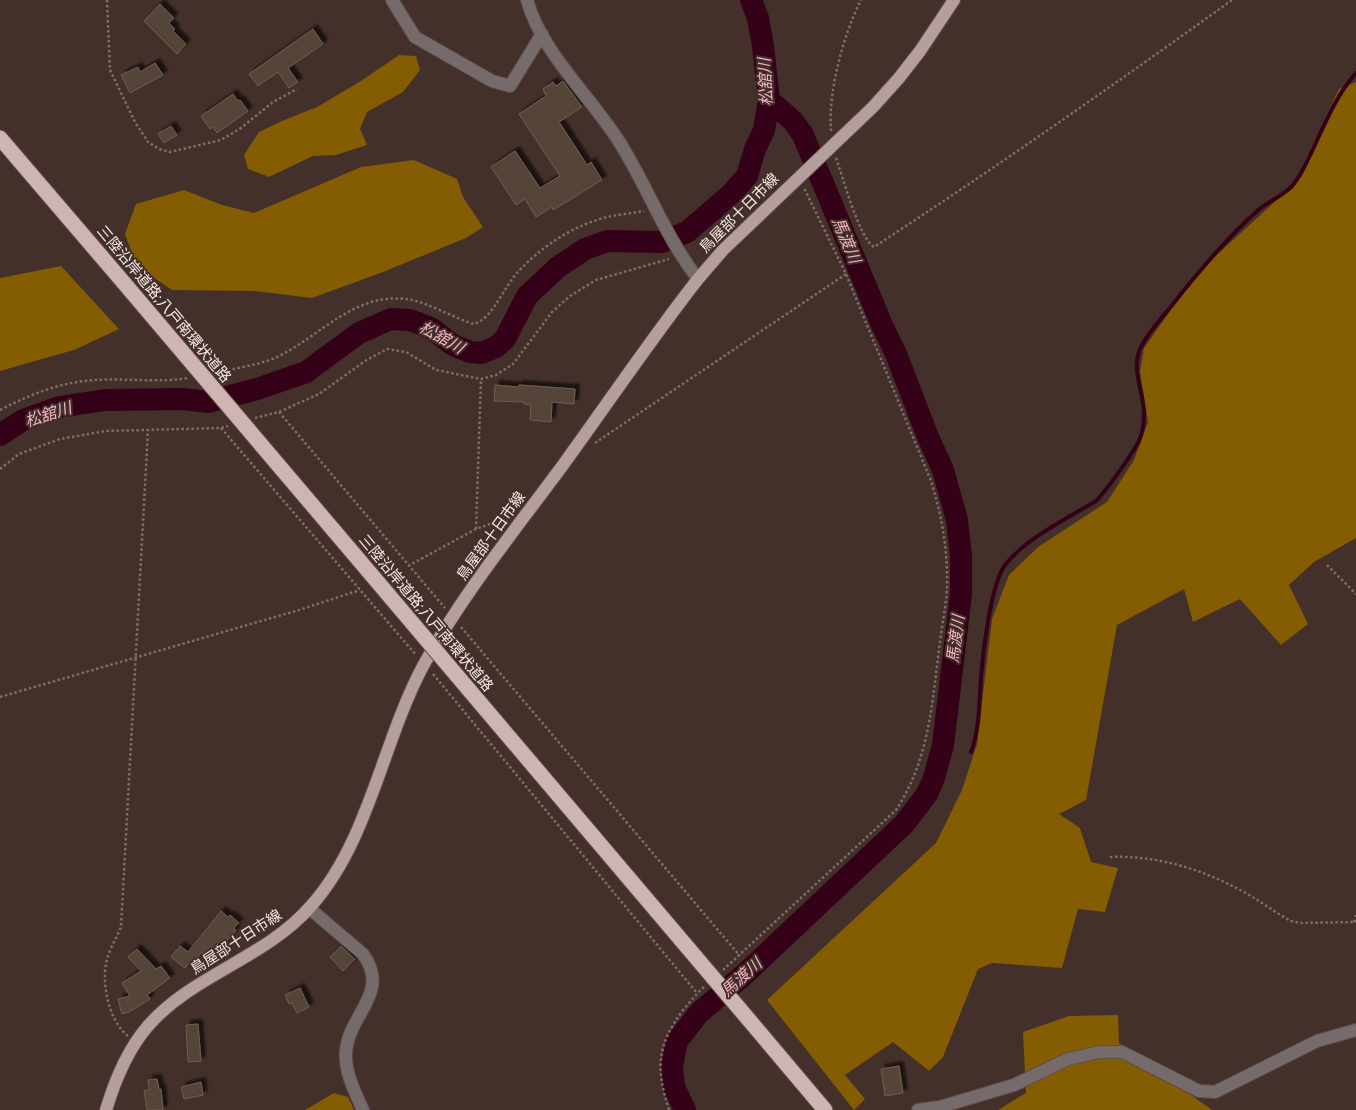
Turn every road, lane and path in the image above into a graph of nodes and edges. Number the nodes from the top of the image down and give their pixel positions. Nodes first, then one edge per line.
1 (106, 0) edge
2 (392, 0) edge
3 (527, 0) edge
4 (861, 0) edge
5 (954, 0) edge
6 (1232, 0) edge
7 (542, 34) junction
8 (297, 89) dead end
9 (0, 138) edge
10 (830, 147) junction
11 (802, 174) junction
12 (658, 211) junction
13 (679, 253) junction
14 (846, 274) junction
15 (698, 279) junction
16 (213, 373) dead end
17 (194, 377) dead end
18 (481, 380) junction
19 (0, 410) edge
20 (148, 430) junction
21 (593, 444) dead end
22 (0, 469) edge
23 (521, 522) junction
24 (476, 528) junction
25 (1326, 565) dead end
26 (408, 566) junction
27 (360, 590) junction
28 (1356, 594) edge
29 (453, 618) junction
30 (135, 657) junction
31 (424, 664) junction
32 (0, 697) edge
33 (1110, 857) dead end
34 (309, 908) junction
35 (1356, 915) edge
36 (1355, 922) edge
37 (740, 956) junction
38 (718, 974) dead end
39 (704, 987) dead end
40 (697, 993) junction
41 (1356, 1030) edge
42 (137, 1043) junction
43 (106, 1110) edge
44 (363, 1110) edge
45 (669, 1110) edge
46 (825, 1110) edge
47 (918, 1110) edge

1 - 8 path
2 - 7 street
3 - 7 street
4 - 10 path
5 - 10 main road, 鳥屋部十日市線
6 - 10 path
7 - 12 street
9 - 46 highway, 三陸沿岸道路;八戸南環状道路, bridge
10 - 11 main road, 鳥屋部十日市線
11 - 14 path
11 - 15 main road, 鳥屋部十日市線
12 - 13 street
12 - 16 path
13 - 15 street
13 - 18 path
14 - 21 path
14 - 37 path
15 - 23 main road, 鳥屋部十日市線
17 - 19 path
18 - 24 path
18 - 26 path
20 - 22 path
20 - 27 path
20 - 30 path
23 - 24 path
23 - 29 main road, 鳥屋部十日市線
24 - 26 path
25 - 28 path
26 - 29 path
27 - 30 path
27 - 31 path
29 - 31 main road, 鳥屋部十日市線
29 - 37 path
30 - 32 path
30 - 42 path
31 - 34 main road, 鳥屋部十日市線
31 - 40 path
33 - 36 path
34 - 42 main road, 鳥屋部十日市線
34 - 44 street
35 - 36 path
37 - 38 path
39 - 40 path
40 - 45 path
41 - 47 street
42 - 43 main road, 鳥屋部十日市線

